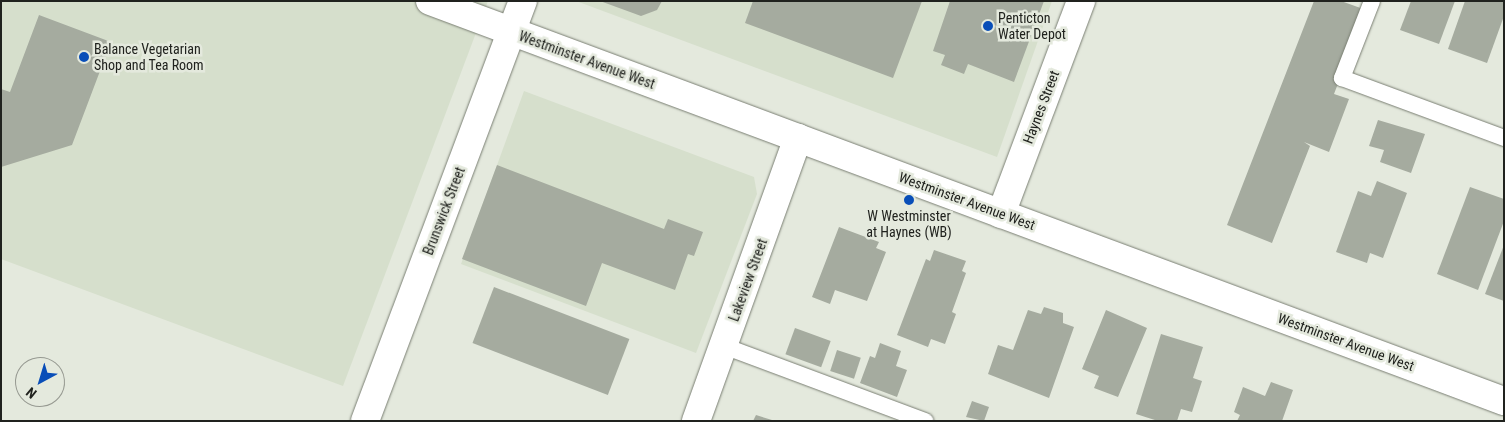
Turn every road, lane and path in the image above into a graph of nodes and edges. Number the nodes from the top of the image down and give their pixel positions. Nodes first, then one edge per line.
1 (430, 1) edge
2 (522, 1) edge
3 (1081, 1) edge
4 (1372, 1) edge
5 (512, 32) junction
6 (798, 138) junction
7 (1504, 138) edge
8 (1002, 214) junction
9 (724, 346) junction
10 (1504, 401) edge
11 (365, 421) edge
12 (696, 421) edge
13 (925, 421) edge

1 - 5 main road, Westminster Avenue West
2 - 5 main road, Brunswick Street
3 - 8 main road, Haynes Street
4 - 7 lane
5 - 6 main road, Westminster Avenue West
5 - 11 main road, Brunswick Street
6 - 8 main road, Westminster Avenue West
6 - 9 main road, Lakeview Street
8 - 10 main road, Westminster Avenue West
9 - 12 main road, Lakeview Street
9 - 13 lane

